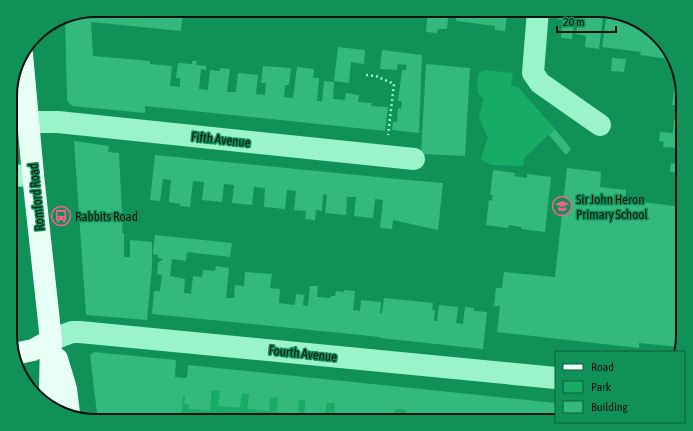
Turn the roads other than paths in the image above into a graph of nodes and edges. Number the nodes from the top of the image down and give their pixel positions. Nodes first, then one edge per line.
1 (537, 17) edge
2 (23, 66) edge
3 (28, 122) junction
4 (600, 125) dead end
5 (414, 159) dead end
6 (33, 175) junction
7 (17, 176) edge
8 (51, 340) junction
9 (20, 353) edge
10 (555, 378) edge
11 (51, 400) edge
12 (68, 409) edge

1 - 4 street
2 - 3 main road, Romford Road
3 - 5 street, Fifth Avenue
3 - 6 main road, Romford Road
6 - 7 street
6 - 8 main road, Romford Road
8 - 9 main road
8 - 10 street, Fourth Avenue
8 - 11 main road, Romford Road
8 - 12 main road, Romford Road

